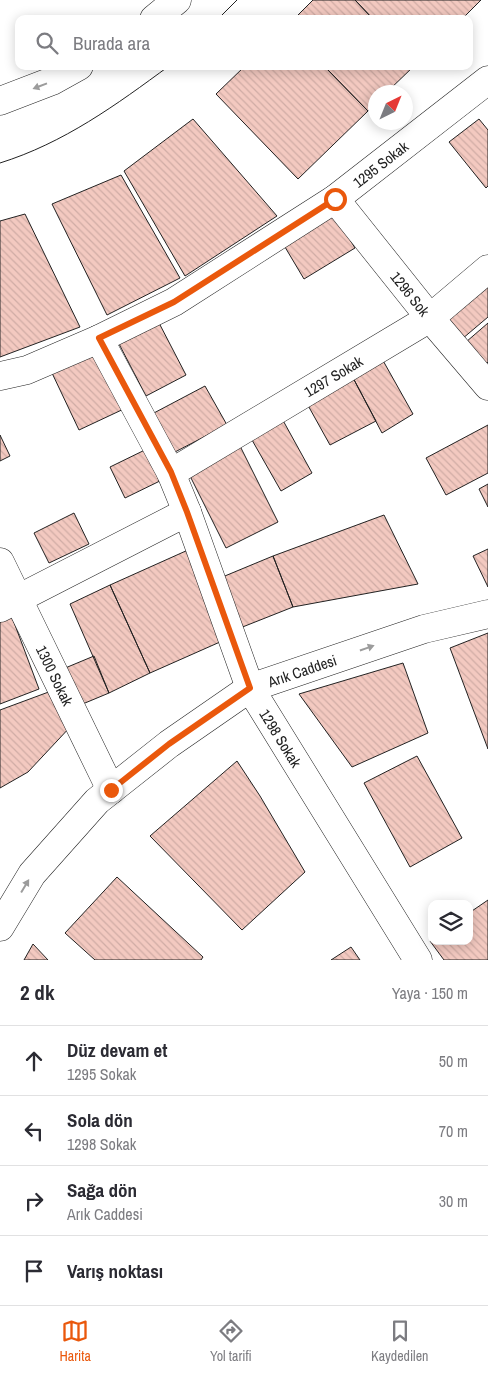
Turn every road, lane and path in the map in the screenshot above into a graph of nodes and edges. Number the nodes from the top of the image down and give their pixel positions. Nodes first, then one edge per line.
1 (177, 0) edge
2 (159, 15) edge
3 (71, 70) edge
4 (488, 80) edge
5 (0, 101) edge
6 (335, 199) junction
7 (488, 269) edge
8 (430, 318) junction
9 (99, 338) junction
10 (0, 376) edge
11 (488, 386) edge
12 (171, 472) junction
13 (187, 512) junction
14 (0, 562) edge
15 (9, 604) edge
16 (488, 614) edge
17 (250, 688) junction
18 (111, 790) junction
19 (0, 928) edge
20 (418, 960) edge

1 - 2 street
3 -> 5 street
4 - 6 street, 1295 Sokak
6 - 8 street, 1296 Sok
6 - 9 street, 1295 Sokak
7 - 8 street, 1297 Sokak
8 - 11 street, 1296 Sok
8 - 12 street, 1297 Sokak
9 - 10 street, 1295 Sokak
9 - 12 street, 1298 Sokak
12 - 13 street, 1298 Sokak
13 - 15 street
13 - 17 street, 1298 Sokak
14 - 15 street, 1300 Sokak
15 - 18 street, 1300 Sokak
17 -> 16 street, Arık Caddesi
17 - 18 street, Arık Caddesi
17 - 20 street, 1298 Sokak
19 -> 18 street, Arık Caddesi

